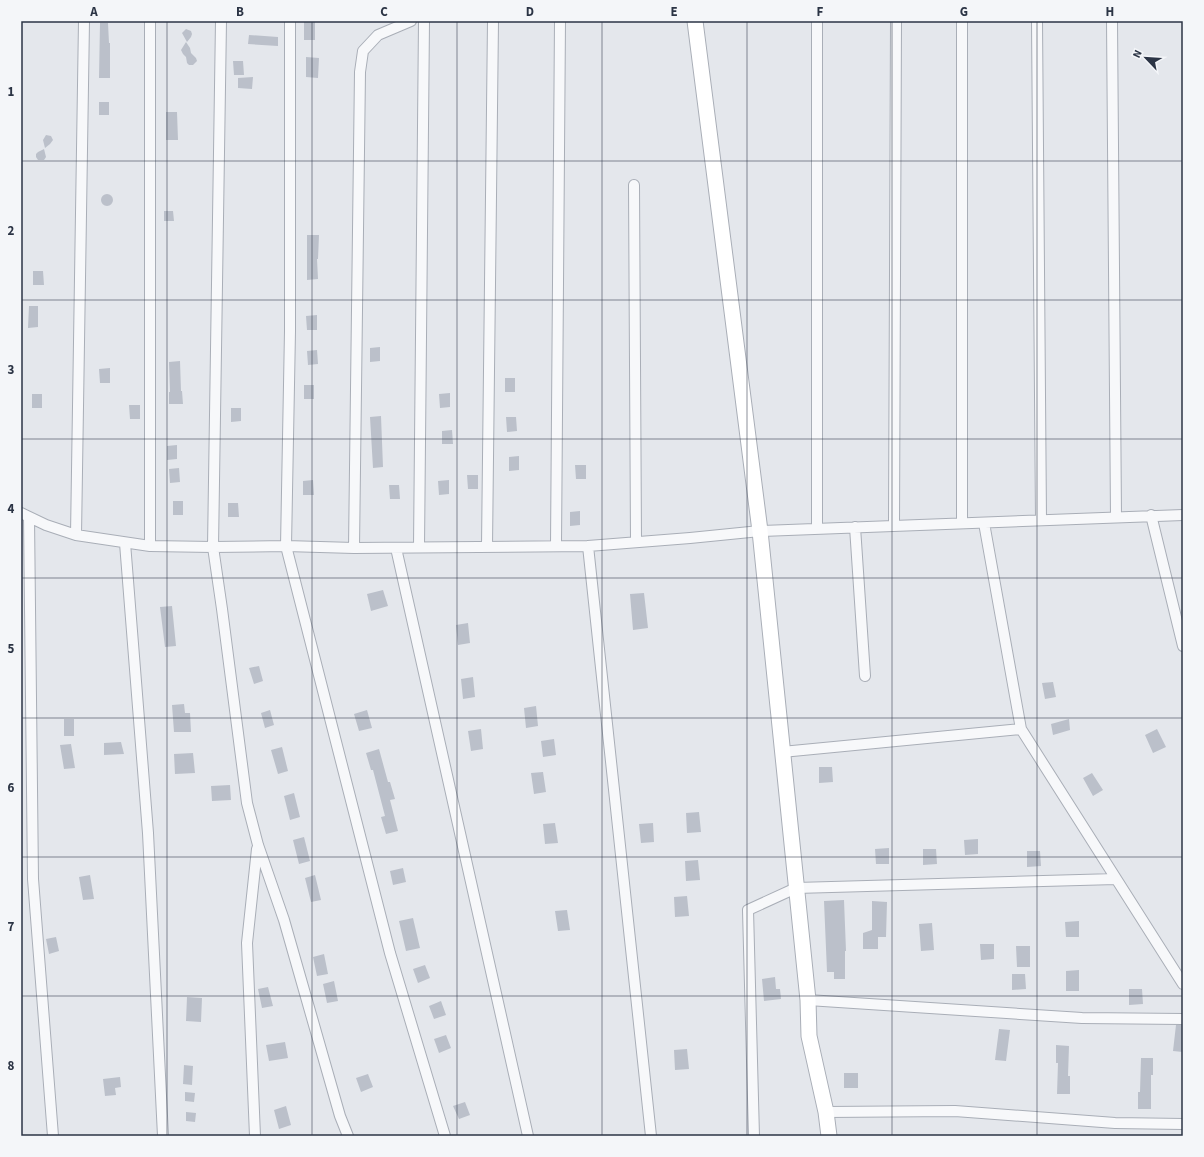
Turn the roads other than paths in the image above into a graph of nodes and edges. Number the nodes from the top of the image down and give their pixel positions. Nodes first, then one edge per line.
1 (84, 21) edge
2 (150, 21) edge
3 (221, 21) edge
4 (290, 21) edge
5 (411, 21) edge
6 (424, 21) edge
7 (493, 21) edge
8 (560, 21) edge
9 (695, 21) edge
10 (817, 21) edge
11 (896, 21) edge
12 (962, 21) edge
13 (1037, 21) edge
14 (1112, 21) edge
15 (634, 186) dead end
16 (25, 515) edge
17 (1151, 515) junction
18 (1183, 515) edge
19 (1116, 518) junction
20 (1041, 520) junction
21 (962, 523) junction
22 (984, 523) junction
23 (894, 526) junction
24 (855, 527) junction
25 (817, 529) junction
26 (760, 531) junction
27 (76, 535) junction
28 (636, 542) junction
29 (125, 543) junction
30 (556, 545) junction
31 (150, 546) junction
32 (286, 546) junction
33 (487, 546) junction
34 (588, 546) junction
35 (213, 547) junction
36 (419, 547) junction
37 (354, 548) junction
38 (396, 548) junction
39 (1183, 646) edge
40 (865, 676) dead end
41 (1020, 729) junction
42 (782, 752) junction
43 (258, 845) junction
44 (1116, 879) junction
45 (796, 888) junction
46 (1183, 984) edge
47 (808, 1000) junction
48 (1183, 1019) edge
49 (826, 1112) junction
50 (1183, 1124) edge
51 (53, 1136) edge
52 (163, 1136) edge
53 (255, 1136) edge
54 (348, 1136) edge
55 (445, 1136) edge
56 (528, 1136) edge
57 (651, 1136) edge
58 (754, 1136) edge
59 (828, 1136) edge

1 - 27 street
2 - 31 street
3 - 35 street
4 - 32 street
5 - 37 street
6 - 36 street
7 - 33 street
8 - 30 street
9 - 26 street
10 - 25 street
11 - 23 street
12 - 21 street
13 - 20 street
14 - 19 street
15 - 28 street
16 - 27 street
16 - 51 street
17 - 18 street
17 - 19 street
17 - 39 street
19 - 20 street
20 - 22 street
21 - 22 street
21 - 23 street
22 - 41 street
23 - 24 street
24 - 25 street
24 - 40 street
25 - 26 street
26 - 28 street
26 - 42 street
27 - 29 street
28 - 34 street
29 - 31 street
29 - 52 street
30 - 33 street
30 - 34 street
31 - 35 street
32 - 35 street
32 - 37 street
32 - 55 street
33 - 36 street
34 - 57 street
35 - 43 street
36 - 38 street
37 - 38 street
38 - 56 street
41 - 42 street
41 - 44 street
42 - 45 street
43 - 53 street
43 - 54 street
44 - 45 street
44 - 46 street
45 - 47 street
45 - 58 street
47 - 48 street
47 - 49 street
49 - 50 street
49 - 59 street

